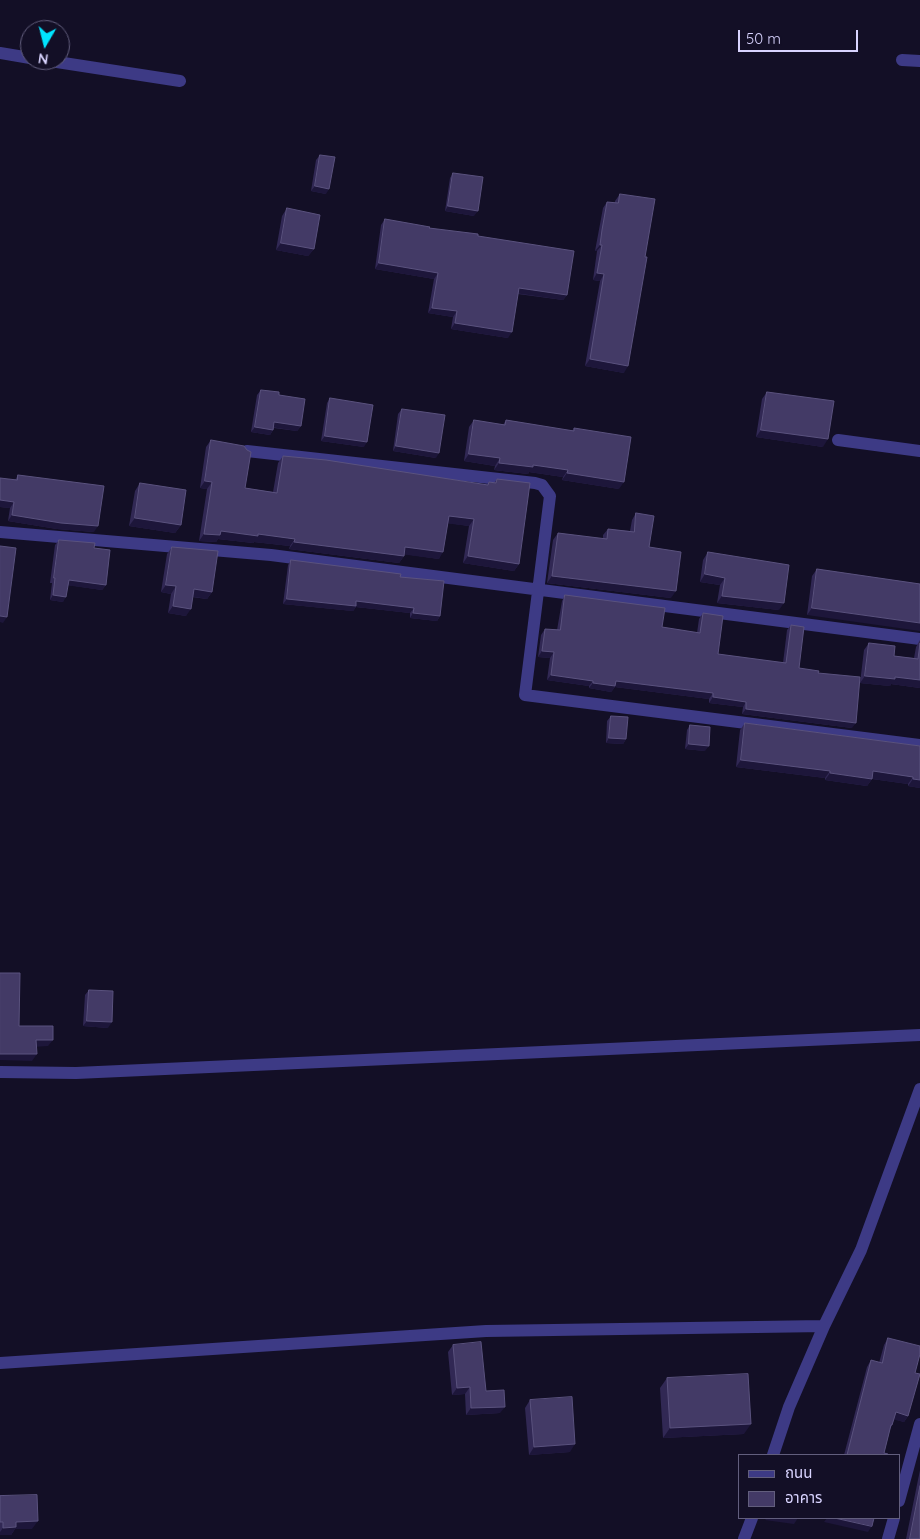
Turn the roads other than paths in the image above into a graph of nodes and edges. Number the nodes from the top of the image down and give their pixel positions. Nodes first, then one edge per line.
1 (0, 53) edge
2 (20, 56) edge
3 (902, 60) dead end
4 (920, 61) edge
5 (70, 64) edge
6 (180, 81) dead end
7 (838, 440) dead end
8 (247, 451) edge
9 (920, 451) edge
10 (0, 532) edge
11 (537, 589) junction
12 (920, 639) edge
13 (920, 745) edge
14 (920, 1036) edge
15 (0, 1072) edge
16 (920, 1089) edge
17 (824, 1326) junction
18 (0, 1363) edge
19 (920, 1424) edge
20 (773, 1454) edge
21 (900, 1496) edge
22 (752, 1519) edge
23 (894, 1519) edge
24 (744, 1539) edge
25 (888, 1539) edge

1 - 2 street
3 - 4 street
5 - 6 street
7 - 9 street
8 - 11 street
10 - 11 street
11 - 12 street
11 - 13 street
14 - 15 street
16 - 17 street
17 - 18 street
17 - 20 street
19 - 21 street
22 - 24 street
23 - 25 street

